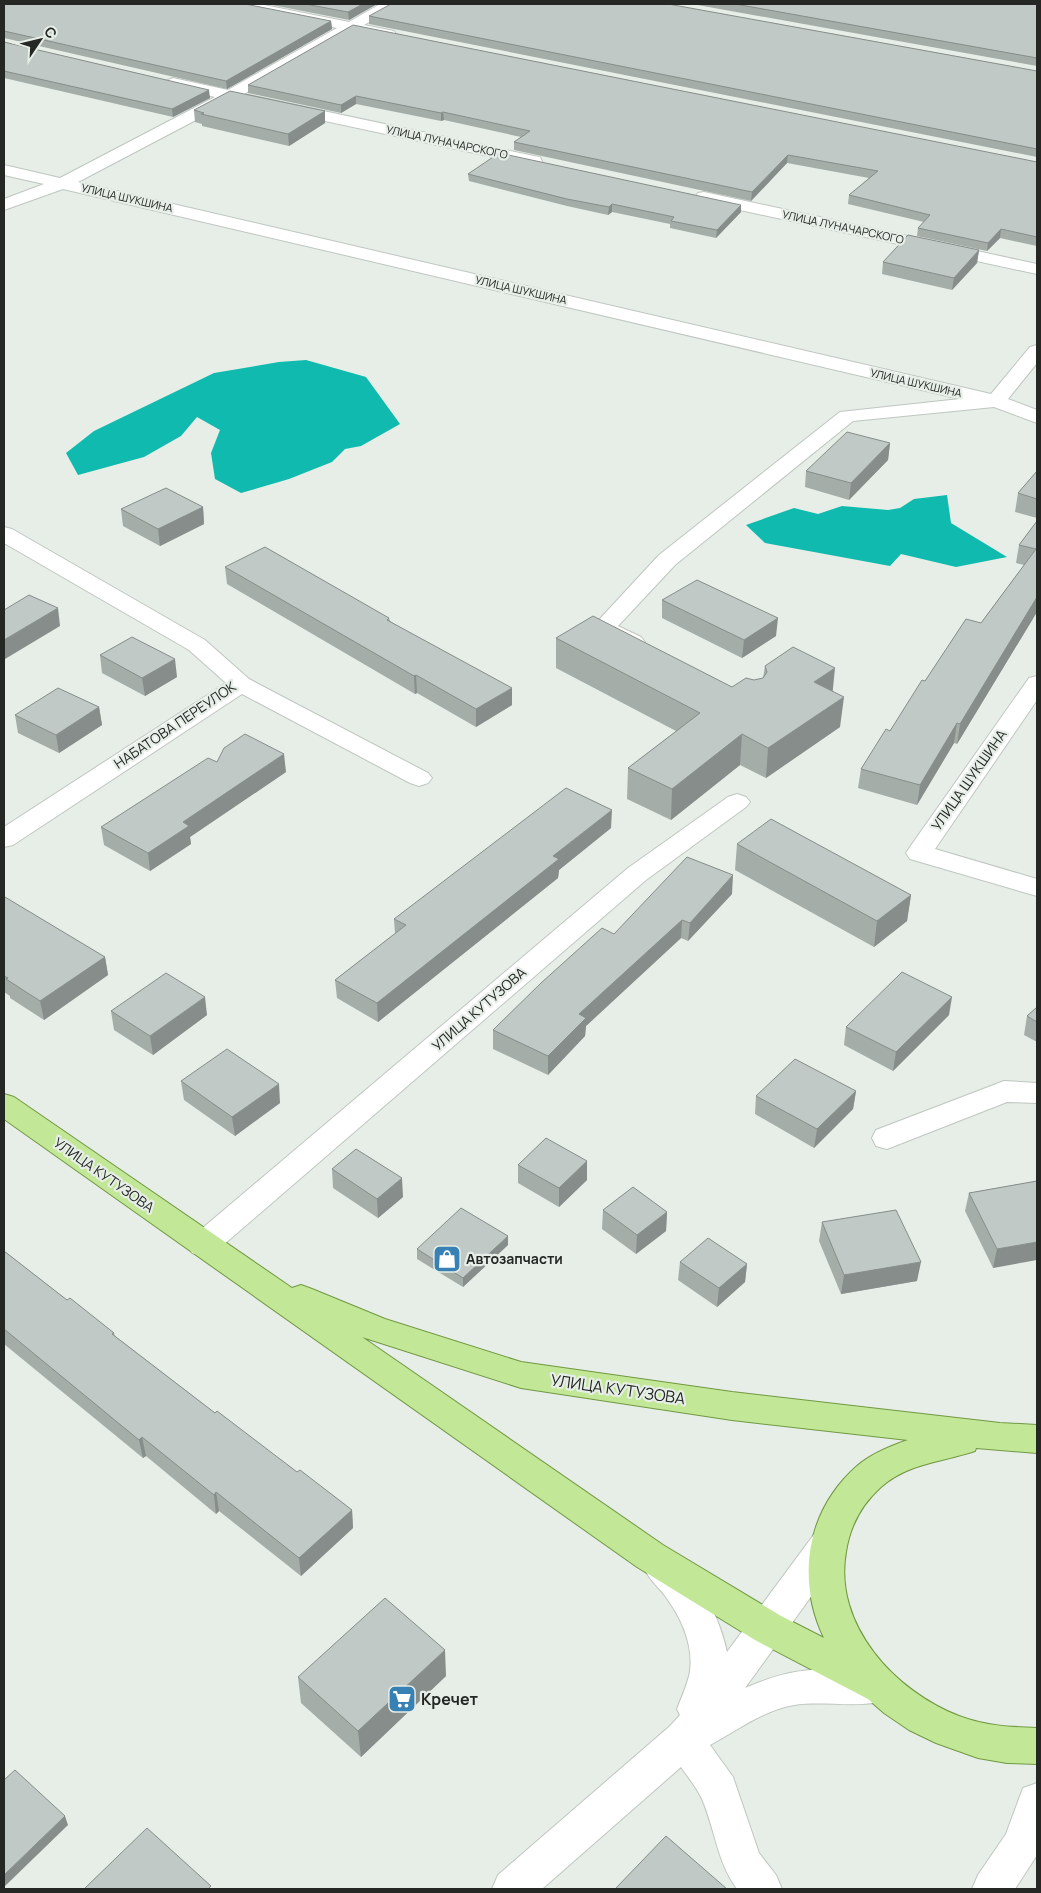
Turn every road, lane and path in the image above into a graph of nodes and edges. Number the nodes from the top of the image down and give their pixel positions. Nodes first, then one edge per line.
1 (239, 4) edge
2 (390, 4) edge
3 (350, 26) junction
4 (408, 38) edge
5 (154, 78) edge
6 (229, 96) junction
7 (550, 164) edge
8 (4, 170) edge
9 (63, 183) junction
10 (687, 194) edge
11 (4, 205) edge
12 (1037, 268) edge
13 (1037, 351) edge
14 (996, 402) junction
15 (1037, 417) edge
16 (4, 534) edge
17 (647, 649) edge
18 (1037, 683) edge
19 (241, 684) junction
20 (419, 778) dead end
21 (737, 802) dead end
22 (4, 838) edge
23 (1037, 888) edge
24 (1037, 1093) edge
25 (4, 1104) edge
26 (887, 1138) dead end
27 (203, 1245) junction
28 (251, 1276) junction
29 (1000, 1437) junction
30 (1037, 1439) edge
31 (1037, 1451) edge
32 (828, 1544) junction
33 (650, 1556) junction
34 (768, 1628) junction
35 (880, 1686) junction
36 (684, 1739) junction
37 (1037, 1746) edge
38 (1037, 1800) edge
39 (512, 1889) edge
40 (762, 1889) edge
41 (992, 1889) edge

1 - 3 street
2 - 3 street
3 - 4 street
3 - 6 street
5 - 6 street, УЛИЦА ЛУНАЧАРСКОГО
6 - 7 street, УЛИЦА ЛУНАЧАРСКОГО
6 - 9 street
8 - 9 street, УЛИЦА ШУКШИНА
9 - 11 street
9 - 14 street, УЛИЦА ШУКШИНА
10 - 12 street, УЛИЦА ЛУНАЧАРСКОГО
13 - 14 street
14 - 15 street, УЛИЦА ШУКШИНА
14 - 17 street
16 - 19 street, НАБАТОВА ПЕРЕУЛОК
18 - 23 street, УЛИЦА ШУКШИНА
19 - 20 street
19 - 22 street, НАБАТОВА ПЕРЕУЛОК
21 - 27 street, УЛИЦА КУТУЗОВА
24 - 26 street
25 - 27 main road, УЛИЦА КУТУЗОВА
27 - 28 main road, УЛИЦА КУТУЗОВА
28 - 29 main road, УЛИЦА КУТУЗОВА
28 - 33 main road, УЛИЦА КУТУЗОВА
29 - 30 main road
29 - 31 main road
29 - 32 main road
32 - 34 street
32 - 35 main road
33 - 34 main road, УЛИЦА КУТУЗОВА
33 - 36 street
34 - 35 main road, УЛИЦА КУТУЗОВА
34 - 36 street
35 - 36 street
35 - 37 main road
36 - 39 street
36 - 40 street
38 - 41 street

